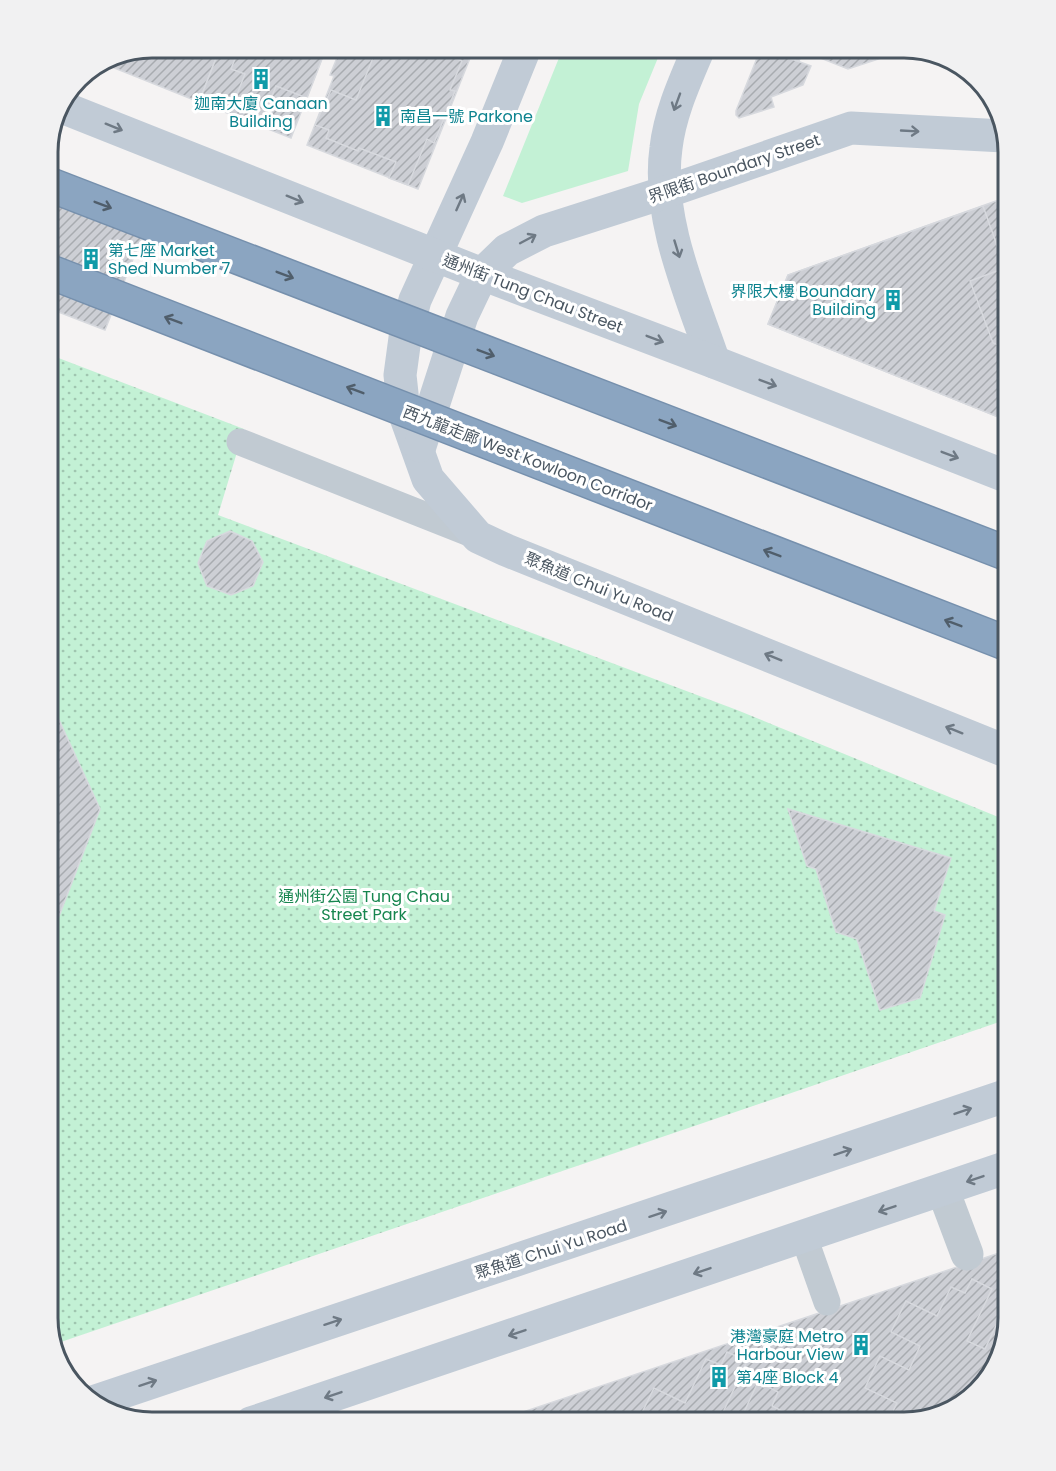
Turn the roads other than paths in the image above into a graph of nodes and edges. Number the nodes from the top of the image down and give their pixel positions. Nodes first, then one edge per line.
1 (521, 58) edge
2 (695, 59) edge
3 (69, 110) edge
4 (996, 136) edge
5 (59, 188) edge
6 (666, 192) junction
7 (436, 256) junction
8 (482, 274) junction
9 (59, 275) edge
10 (714, 362) junction
11 (240, 442) dead end
12 (417, 453) junction
13 (998, 473) edge
14 (478, 537) junction
15 (998, 550) edge
16 (998, 640) edge
17 (998, 748) edge
18 (998, 1098) edge
19 (998, 1171) edge
20 (943, 1190) junction
21 (804, 1237) junction
22 (967, 1254) dead end
23 (827, 1302) dead end
24 (103, 1399) edge
25 (284, 1412) edge

7 -> 1 main road, 聚魚道 Chui Yu Road
2 -> 6 main road
3 -> 7 main road, 通州街 Tung Chau Street
6 -> 4 main road, 界限街 Boundary Street
5 -> 15 highway, bridge
8 -> 6 main road, 界限街 Boundary Street
6 -> 10 main road
7 - 8 main road, 通州街 Tung Chau Street
7 - 12 main road, 聚魚道 Chui Yu Road
8 -> 10 main road, 通州街 Tung Chau Street
8 - 12 main road
16 -> 9 highway, 西九龍走廊 West Kowloon Corridor, bridge
10 -> 13 main road, 通州街 Tung Chau Street
11 - 14 lane
12 - 14 main road, 聚魚道 Chui Yu Road
17 -> 14 main road, 聚魚道 Chui Yu Road
24 -> 18 main road, 聚魚道 Chui Yu Road
19 -> 20 main road
20 -> 21 main road
20 - 22 street
21 - 23 lane
21 -> 25 main road

